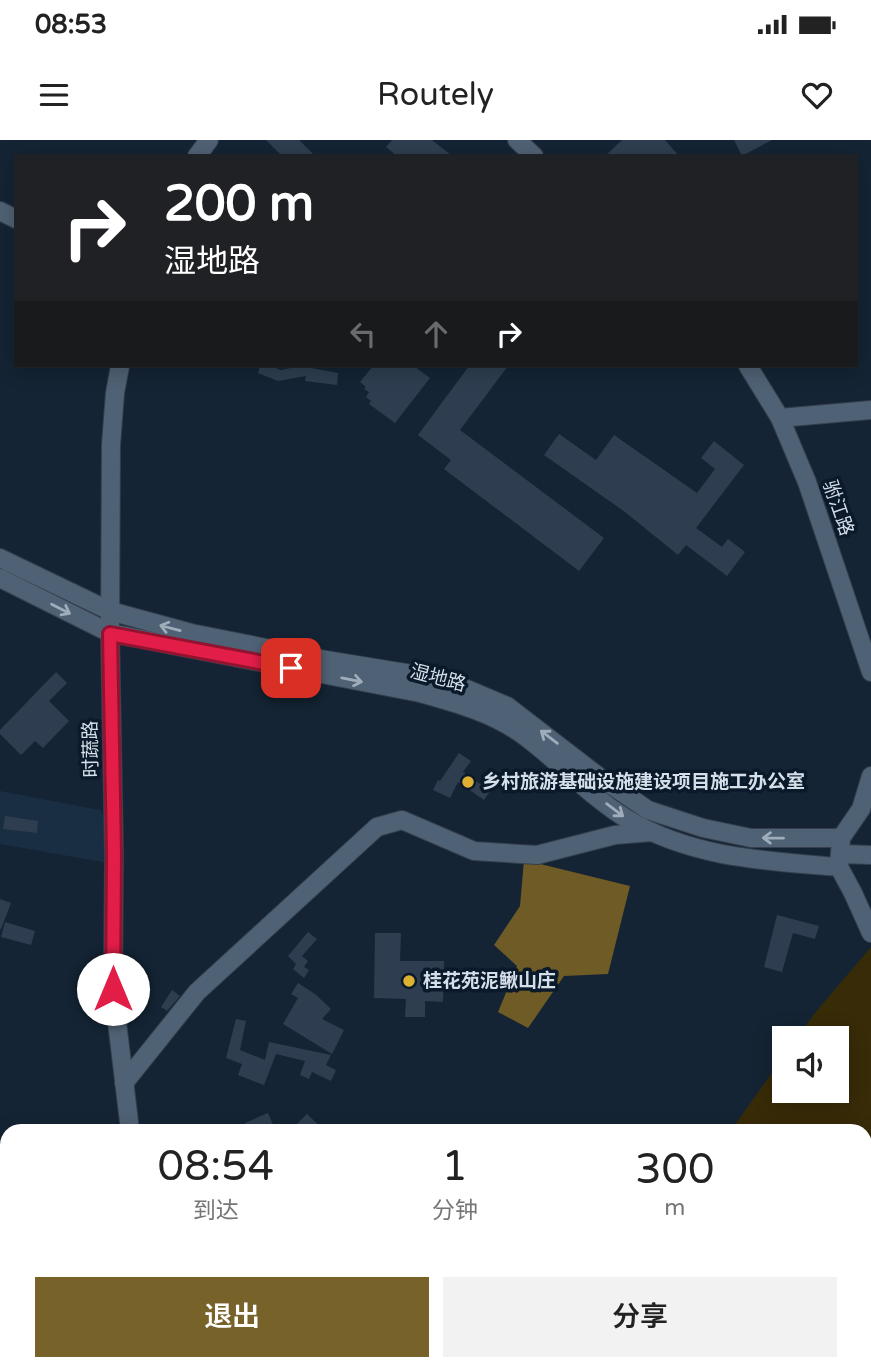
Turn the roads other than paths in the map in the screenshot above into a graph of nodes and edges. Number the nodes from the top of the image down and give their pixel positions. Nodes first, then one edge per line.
1 (517, 140) edge
2 (532, 154) edge
3 (120, 368) edge
4 (749, 368) edge
5 (871, 410) edge
6 (780, 418) junction
7 (0, 558) edge
8 (0, 578) edge
9 (110, 611) junction
10 (110, 634) junction
11 (871, 672) edge
12 (871, 776) edge
13 (652, 832) junction
14 (840, 853) junction
15 (871, 855) edge
16 (871, 933) edge
17 (124, 1083) junction
18 (129, 1124) edge

1 - 2 street
3 - 9 street, 时蔬路
4 - 6 street, 驸江路
5 - 6 street
6 - 11 street, 驸江路
7 - 9 street, 湿地路
8 -> 10 street, 湿地路
9 - 10 street, 时蔬路
14 -> 9 street, 湿地路
10 -> 13 street, 湿地路
10 - 17 street, 时蔬路
12 - 14 street
13 - 14 street, 湿地路
13 - 17 street
14 - 15 street
14 - 16 street
17 - 18 street, 时蔬路

